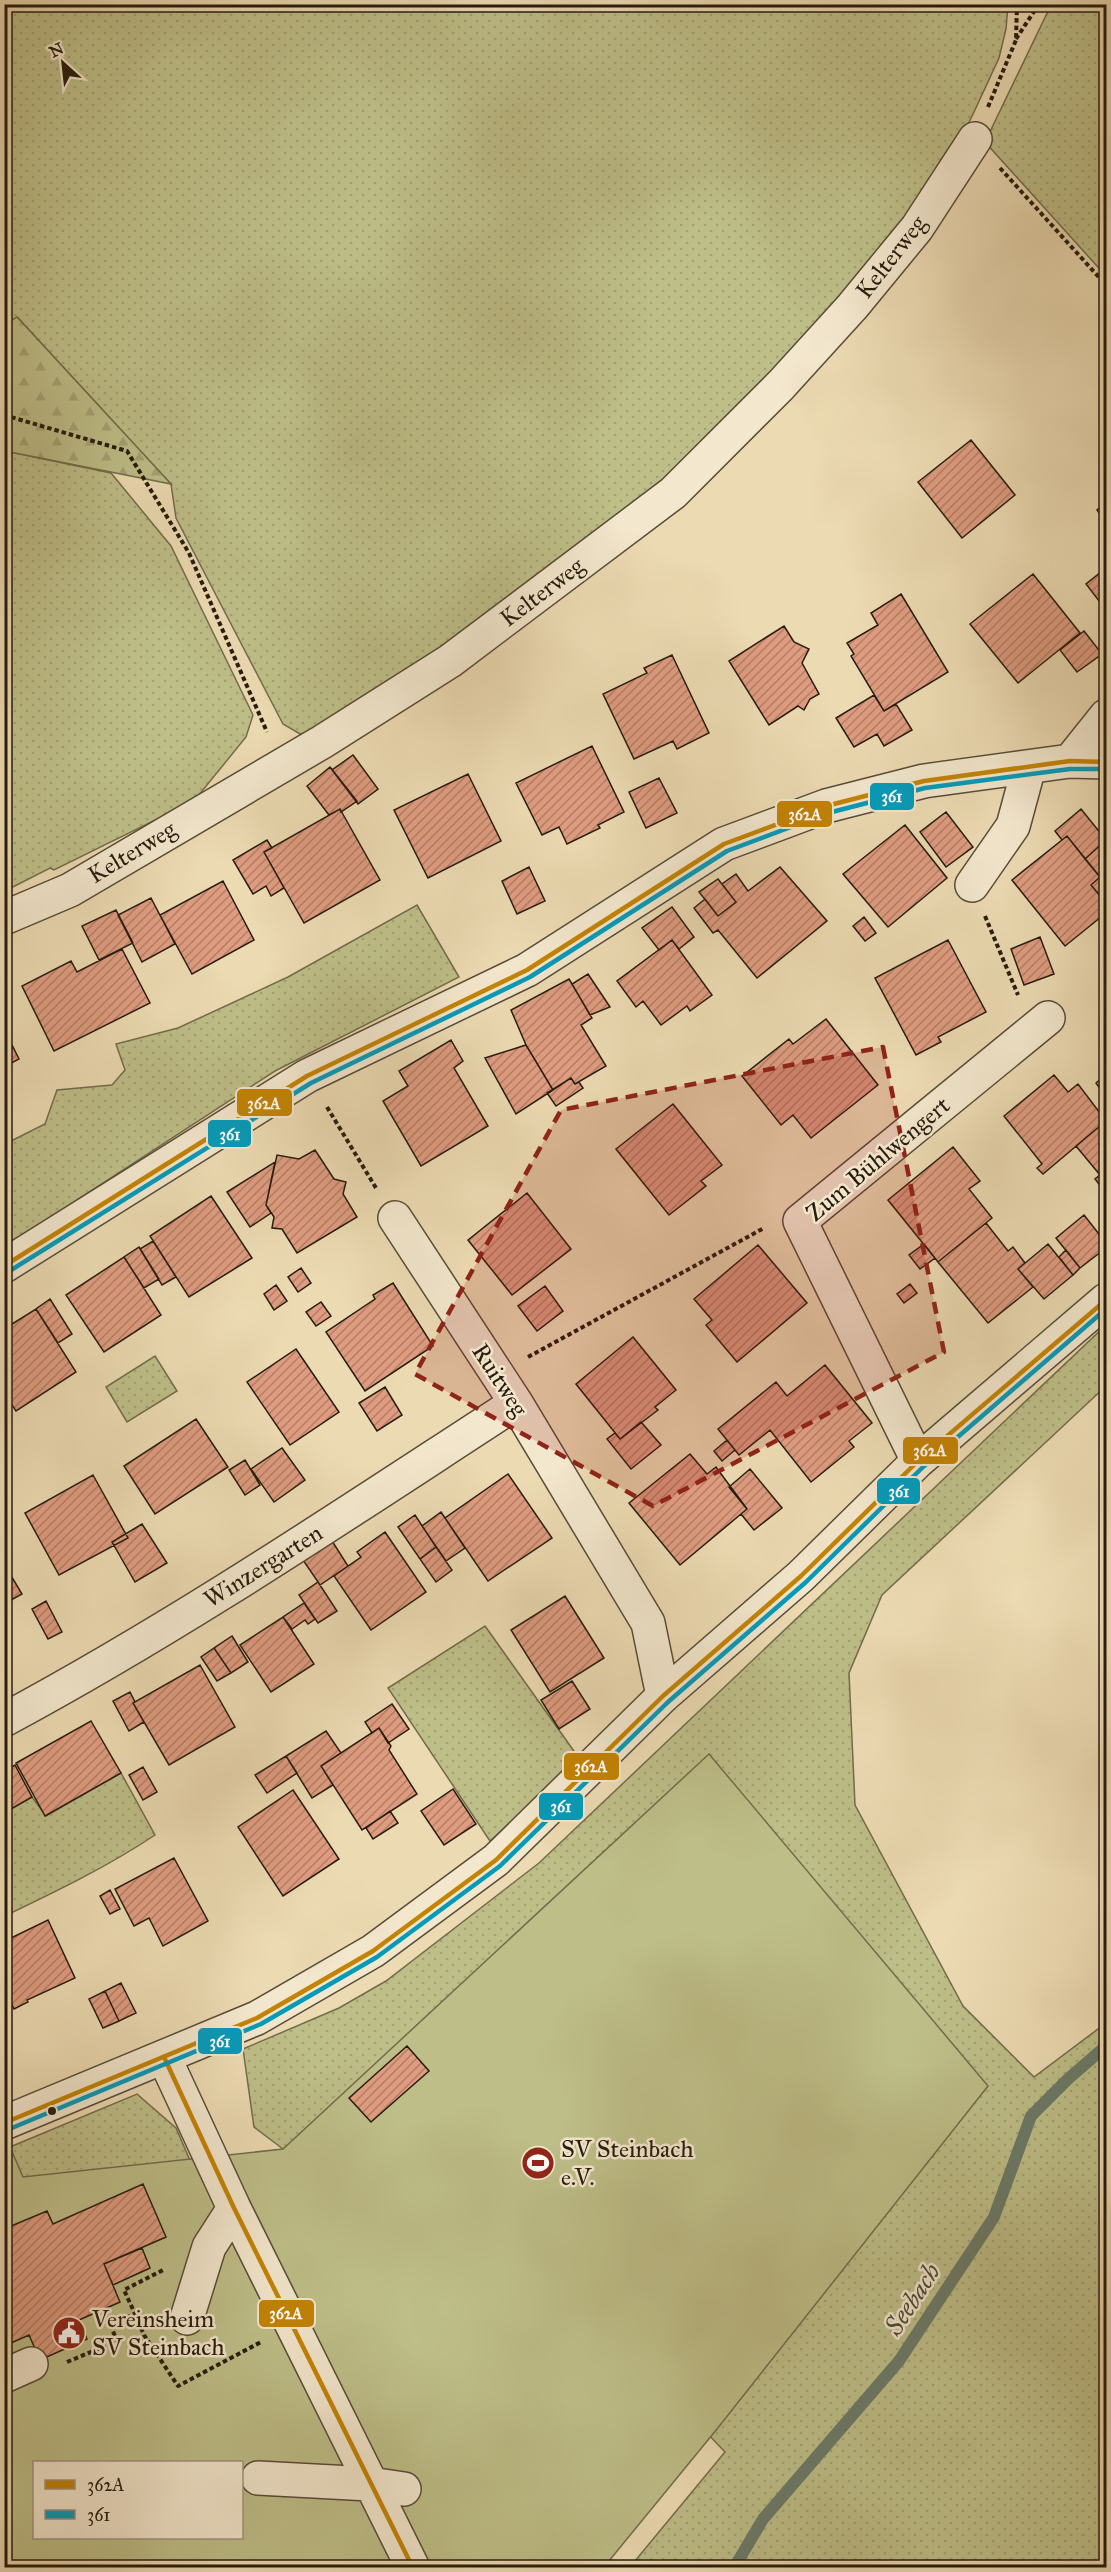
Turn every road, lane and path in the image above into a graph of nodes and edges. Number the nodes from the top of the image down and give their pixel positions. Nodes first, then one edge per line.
1 (1017, 4) edge
2 (1039, 4) edge
3 (1016, 40) junction
4 (975, 139) junction
5 (1107, 285) edge
6 (4, 416) edge
7 (1107, 716) edge
8 (1070, 761) junction
9 (1107, 762) edge
10 (278, 767) junction
11 (1029, 767) junction
12 (972, 885) joint
13 (4, 918) edge
14 (1048, 1018) joint
15 (307, 1076) junction
16 (395, 1218) joint
17 (800, 1221) junction
18 (4, 1266) edge
19 (1107, 1300) edge
20 (516, 1403) junction
21 (918, 1461) junction
22 (663, 1696) junction
23 (4, 1720) edge
24 (164, 2057) junction
25 (4, 2123) edge
26 (234, 2208) junction
27 (141, 2281) dead end
28 (102, 2309) dead end
29 (135, 2314) junction
30 (188, 2318) dead end
31 (110, 2324) junction
32 (266, 2339) dead end
33 (18, 2370) edge
34 (258, 2478) dead end
35 (370, 2484) junction
36 (404, 2489) dead end
37 (413, 2568) edge

1 - 3 path
2 - 3 path
3 - 4 path
4 - 5 path
4 - 10 street, Kelterweg
6 - 10 path
7 - 8 street
8 - 9 street
8 - 11 street
10 - 13 street, Kelterweg
11 - 12 street
11 - 15 street
12 - 14 path
14 - 17 street, Zum Bühlwengert
15 - 16 path
15 - 18 street
16 - 20 street, Ruitweg
17 - 20 path
17 - 21 street, Zum Bühlwengert
19 - 21 street
20 - 22 street, Ruitweg
20 - 23 street, Winzergarten
21 - 22 street
22 - 24 street
24 - 25 street
24 - 26 street
26 - 30 street
26 - 35 street
27 - 29 path
28 - 31 path
29 - 31 path
29 - 32 path
31 - 33 path
34 - 35 street
35 - 36 street
35 - 37 street

